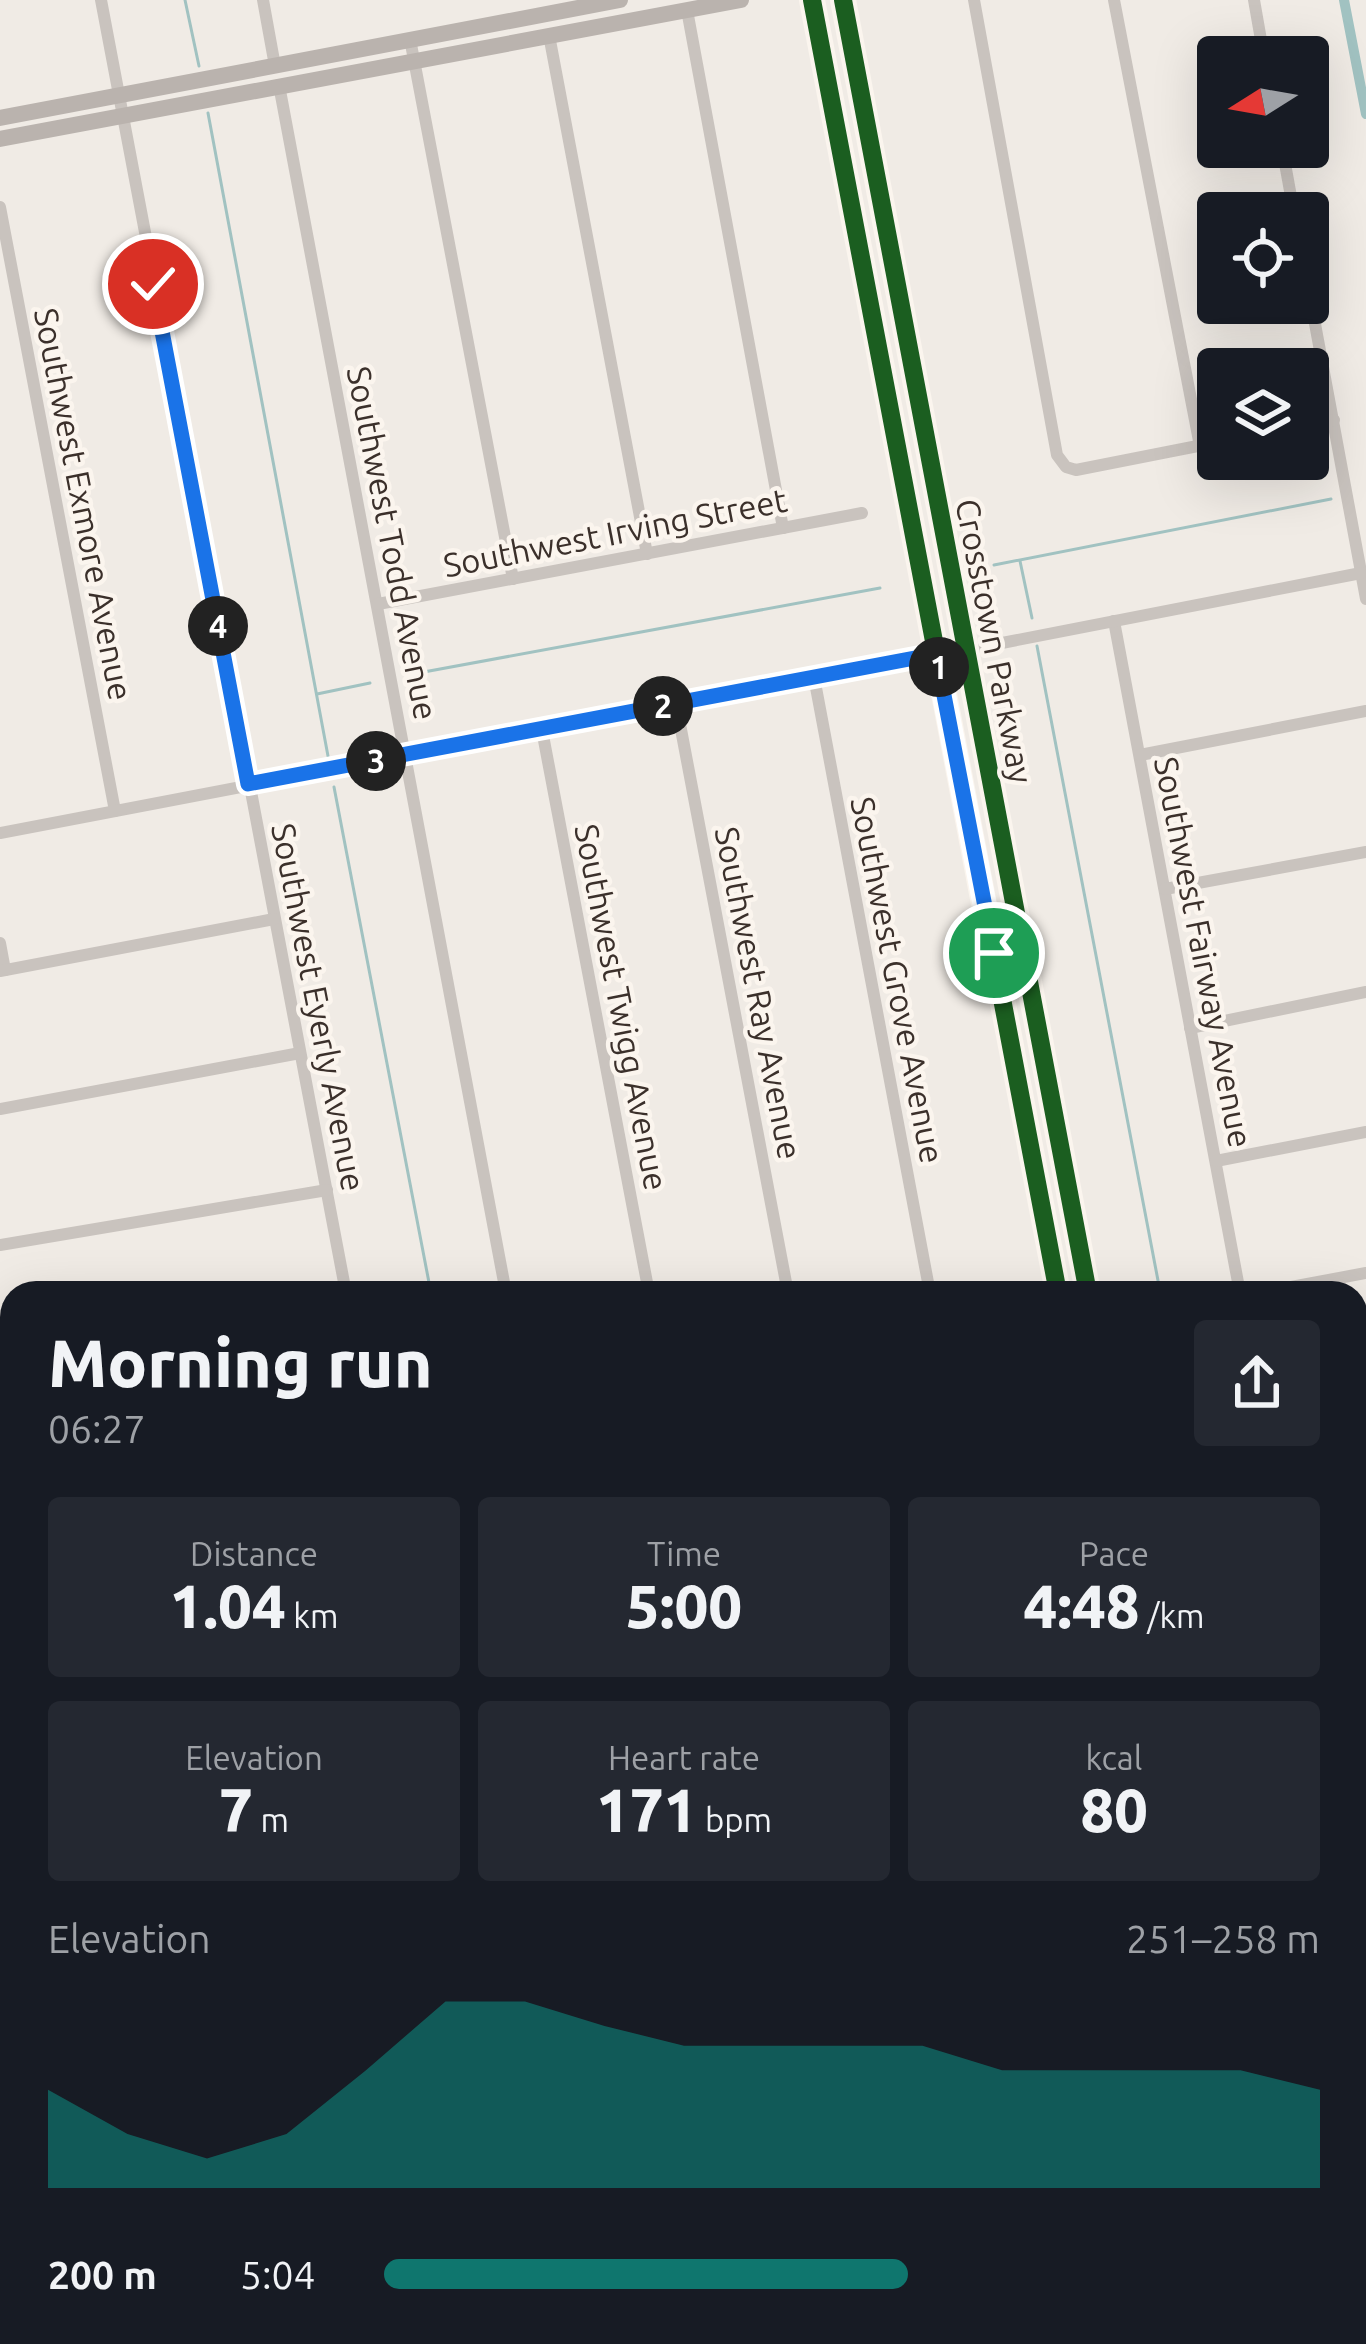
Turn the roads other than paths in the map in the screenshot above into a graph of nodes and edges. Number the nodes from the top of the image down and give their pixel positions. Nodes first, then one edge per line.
1 (101, 0) edge
2 (263, 0) edge
3 (620, 0) edge
4 (741, 0) edge
5 (812, 0) edge
6 (843, 0) edge
7 (974, 0) edge
8 (1114, 0) edge
9 (1254, 0) edge
10 (687, 10) junction
11 (549, 34) junction
12 (1260, 36) edge
13 (410, 40) junction
14 (413, 60) junction
15 (275, 66) junction
16 (279, 86) junction
17 (117, 95) junction
18 (122, 116) junction
19 (0, 118) edge
20 (0, 139) edge
21 (0, 207) edge
22 (1315, 324) edge
23 (1334, 420) junction
24 (1329, 421) edge
25 (1197, 430) edge
26 (1197, 447) edge
27 (862, 513) dead end
28 (783, 528) junction
29 (647, 554) junction
30 (1361, 573) junction
31 (513, 579) junction
32 (1366, 599) edge
33 (378, 604) junction
34 (1114, 621) junction
35 (966, 650) junction
36 (936, 654) junction
37 (814, 677) junction
38 (676, 704) junction
39 (1366, 711) edge
40 (542, 730) junction
41 (405, 755) junction
42 (1139, 755) junction
43 (248, 784) junction
44 (115, 811) junction
45 (0, 832) edge
46 (1366, 852) edge
47 (1165, 889) junction
48 (274, 920) junction
49 (0, 943) edge
50 (3, 971) edge
51 (1366, 992) edge
52 (1190, 1028) junction
53 (299, 1054) junction
54 (0, 1108) edge
55 (1366, 1132) edge
56 (1216, 1161) junction
57 (327, 1190) junction
58 (0, 1245) edge
59 (344, 1281) edge
60 (504, 1281) edge
61 (647, 1281) edge
62 (786, 1281) edge
63 (928, 1281) edge
64 (1056, 1281) edge
65 (1086, 1281) edge
66 (1238, 1281) edge

1 - 17 street, Southwest Eyerly Avenue
2 - 15 street
3 - 13 main road
4 - 10 main road
5 - 36 main road, Crosstown Parkway
6 - 35 main road, Crosstown Parkway
7 - 26 street
8 - 25 street
9 - 12 street
10 - 11 main road
10 - 28 street
11 - 14 main road
11 - 29 street
13 - 14 street
13 - 15 main road
14 - 16 main road
14 - 31 street
15 - 17 main road
16 - 18 main road
16 - 33 street, Southwest Todd Avenue
17 - 18 street, Southwest Eyerly Avenue
17 - 19 main road
18 - 20 main road
18 - 43 street, Southwest Eyerly Avenue
21 - 44 street, Southwest Exmore Avenue
22 - 23 street
23 - 24 street
23 - 30 street
27 - 28 street, Southwest Irving Street
28 - 29 street, Southwest Irving Street
29 - 31 street, Southwest Irving Street
30 - 32 street
30 - 34 street
31 - 33 street, Southwest Irving Street
33 - 41 street, Southwest Todd Avenue
34 - 35 street
34 - 42 street, Southwest Fairway Avenue
35 - 65 main road, Crosstown Parkway
36 - 37 street
36 - 64 main road, Crosstown Parkway
37 - 38 street
37 - 63 street, Southwest Grove Avenue
38 - 40 street
38 - 62 street, Southwest Ray Avenue
39 - 42 street
40 - 41 street
40 - 61 street, Southwest Twigg Avenue
41 - 43 street
41 - 60 street, Southwest Todd Avenue
42 - 47 street, Southwest Fairway Avenue
43 - 44 street
43 - 48 street, Southwest Eyerly Avenue
44 - 45 street
46 - 47 street
47 - 52 street, Southwest Fairway Avenue
48 - 50 street
48 - 53 street, Southwest Eyerly Avenue
49 - 50 street
51 - 52 street
52 - 56 street, Southwest Fairway Avenue
53 - 54 street
53 - 57 street, Southwest Eyerly Avenue
55 - 56 street
56 - 66 street, Southwest Fairway Avenue
57 - 58 street
57 - 59 street, Southwest Eyerly Avenue

